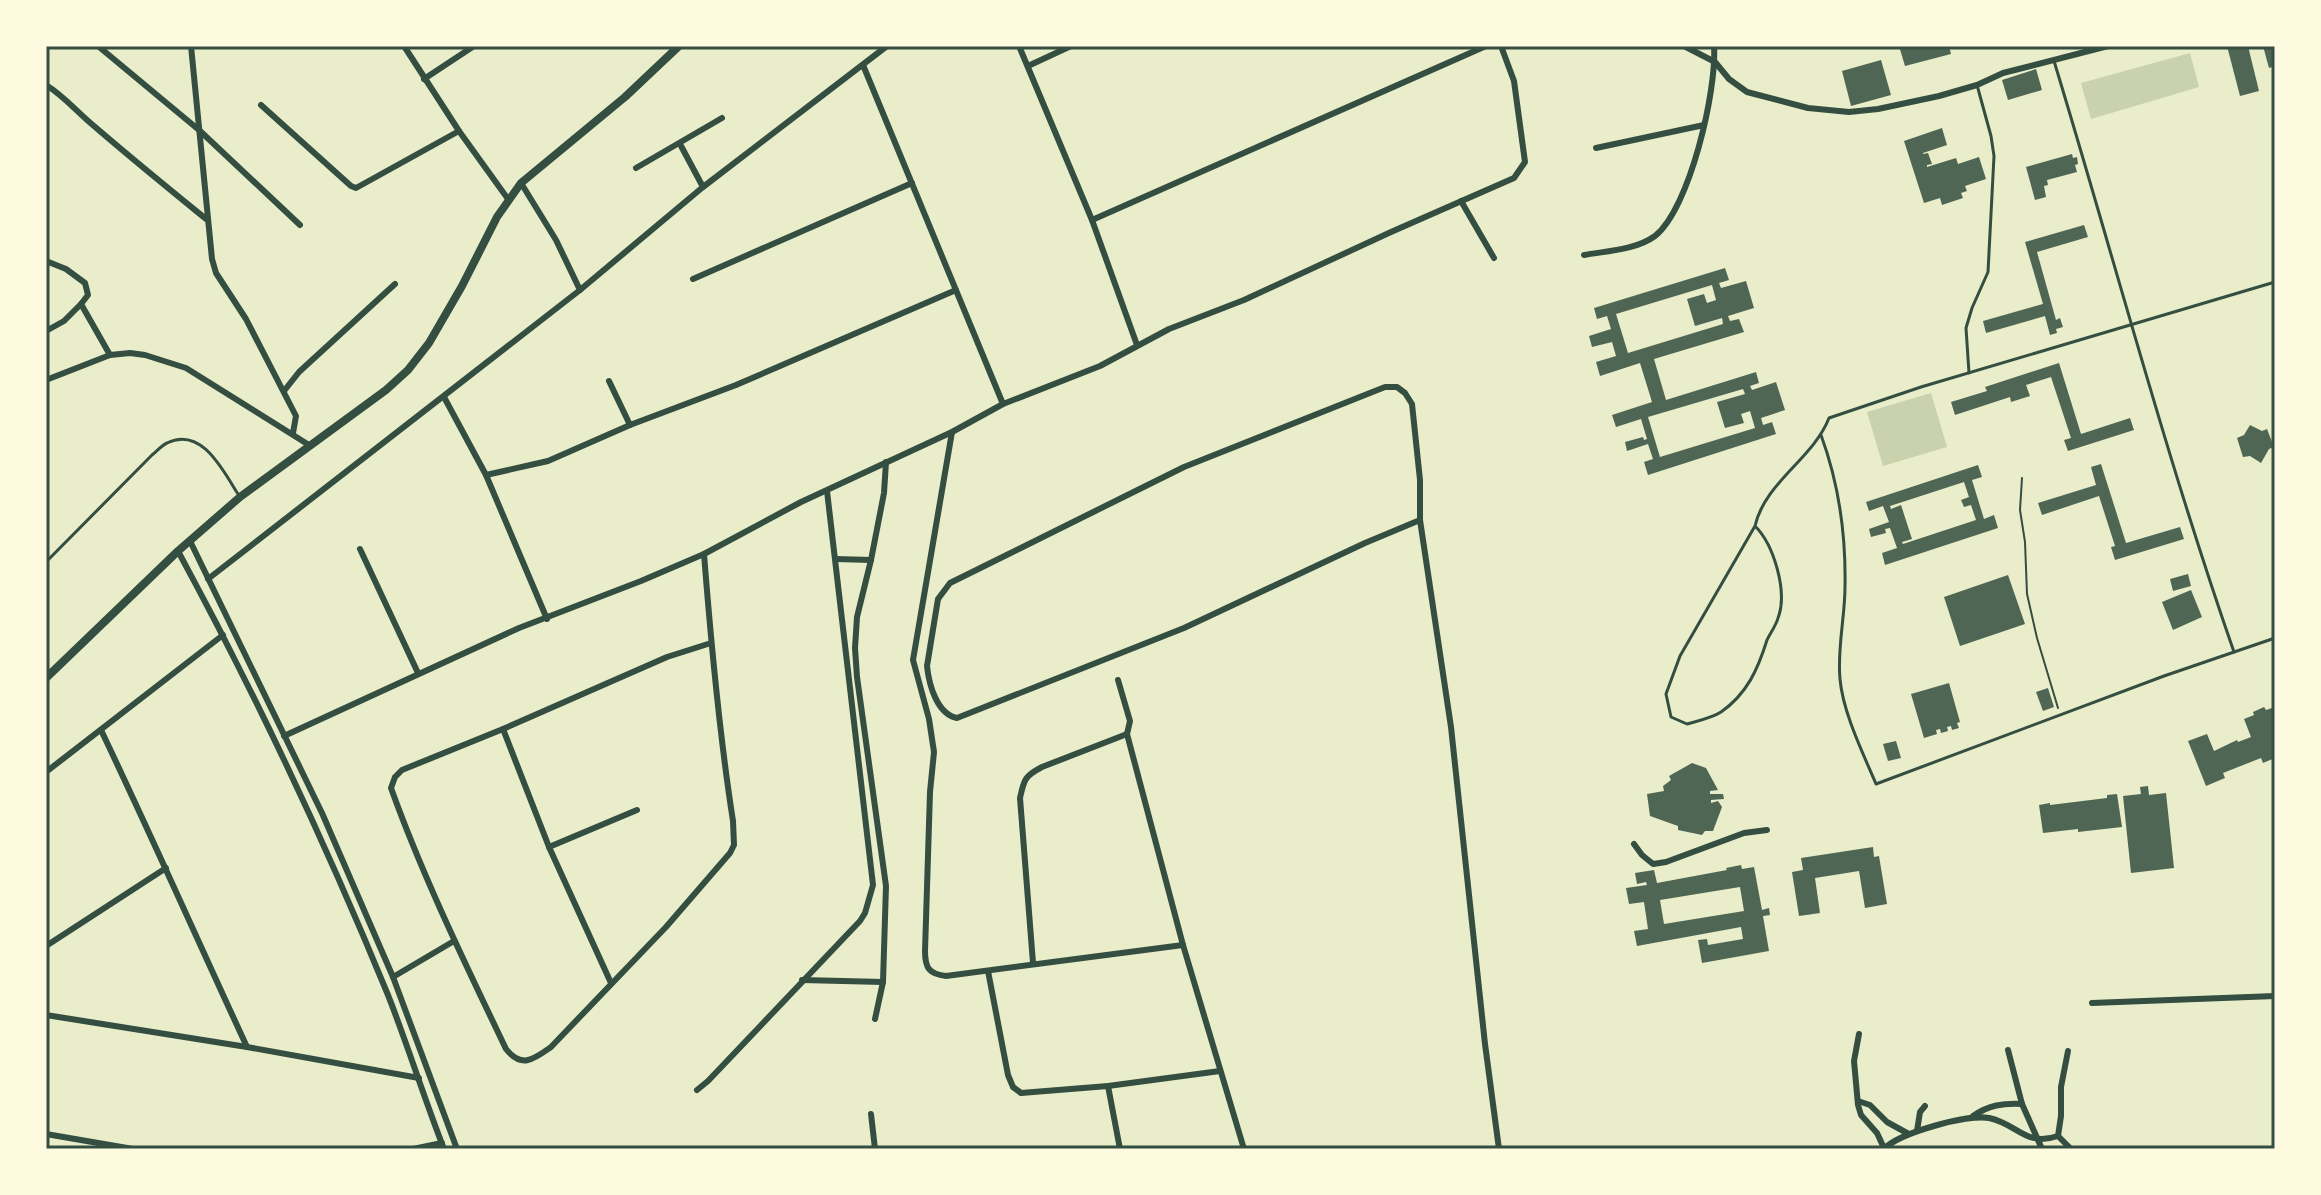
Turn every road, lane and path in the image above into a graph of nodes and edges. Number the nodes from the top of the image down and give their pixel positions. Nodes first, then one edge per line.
1 (98, 46) edge
2 (191, 46) edge
3 (404, 46) edge
4 (474, 46) edge
5 (679, 46) edge
6 (887, 46) edge
7 (1019, 46) edge
8 (1071, 46) edge
9 (1486, 46) edge
10 (1501, 46) edge
11 (1684, 46) edge
12 (1714, 46) edge
13 (2108, 46) edge
14 (2054, 61) junction
15 (1715, 62) junction
16 (863, 65) junction
17 (1028, 66) junction
18 (424, 79) junction
19 (46, 85) edge
20 (1977, 85) junction
21 (261, 105) dead end
22 (722, 118) dead end
23 (1704, 125) junction
24 (199, 130) junction
25 (459, 131) junction
26 (680, 144) junction
27 (1596, 148) dead end
28 (636, 168) dead end
29 (521, 183) junction
30 (912, 183) junction
31 (703, 187) junction
32 (508, 199) junction
33 (1461, 201) junction
34 (206, 219) junction
35 (1092, 220) junction
36 (300, 225) dead end
37 (1584, 255) dead end
38 (1494, 258) dead end
39 (46, 261) edge
40 (693, 279) dead end
41 (2275, 282) edge
42 (395, 284) dead end
43 (580, 290) junction
44 (956, 290) junction
45 (81, 304) junction
46 (2130, 326) junction
47 (46, 331) edge
48 (1137, 345) junction
49 (110, 355) junction
50 (1969, 373) junction
51 (46, 380) edge
52 (609, 381) dead end
53 (284, 391) junction
54 (444, 397) junction
55 (1003, 404) junction
56 (630, 425) junction
57 (952, 432) junction
58 (293, 433) junction
59 (1821, 435) junction
60 (309, 445) junction
61 (886, 462) junction
62 (486, 475) junction
63 (2022, 478) dead end
64 (827, 491) junction
65 (240, 497) junction
66 (1420, 520) junction
67 (1755, 526) junction
68 (190, 541) junction
69 (360, 549) dead end
70 (178, 551) junction
71 (704, 554) junction
72 (836, 559) junction
73 (871, 560) junction
74 (46, 562) edge
75 (208, 579) junction
76 (547, 619) junction
77 (223, 635) junction
78 (2275, 638) edge
79 (711, 643) junction
80 (2234, 652) junction
81 (418, 673) junction
82 (46, 678) edge
83 (1118, 680) dead end
84 (2060, 715) junction
85 (503, 729) junction
86 (101, 730) junction
87 (1127, 734) junction
88 (284, 736) junction
89 (46, 772) edge
90 (637, 810) dead end
91 (322, 813) junction
92 (311, 819) junction
93 (1767, 830) dead end
94 (1634, 844) dead end
95 (549, 847) junction
96 (166, 868) junction
97 (454, 941) junction
98 (1183, 945) junction
99 (46, 946) edge
100 (1033, 963) junction
101 (988, 971) junction
102 (393, 977) junction
103 (802, 980) junction
104 (883, 982) junction
105 (611, 983) junction
106 (2275, 996) edge
107 (2092, 1003) dead end
108 (46, 1015) edge
109 (875, 1019) dead end
110 (1859, 1034) dead end
111 (247, 1047) junction
112 (2008, 1050) dead end
113 (2068, 1051) dead end
114 (1220, 1071) junction
115 (419, 1078) junction
116 (1108, 1086) junction
117 (697, 1090) dead end
118 (1858, 1101) junction
119 (2022, 1104) junction
120 (1925, 1106) dead end
121 (871, 1114) dead end
122 (1971, 1118) junction
123 (1917, 1131) junction
124 (1907, 1133) junction
125 (46, 1134) edge
126 (2058, 1136) junction
127 (2038, 1140) junction
128 (443, 1146) edge
129 (133, 1149) edge
130 (413, 1149) edge
131 (457, 1149) edge
132 (875, 1149) edge
133 (1120, 1149) edge
134 (1244, 1149) edge
135 (1499, 1149) edge
136 (1884, 1149) edge
137 (2042, 1149) edge
138 (2071, 1149) edge

1 - 24 street
2 - 24 street
3 - 18 street
4 - 18 street
5 - 29 main road
6 - 16 street
7 - 17 street
8 - 17 street
9 - 35 street
10 - 33 street
11 - 15 street
12 - 15 street
13 - 14 street
14 - 20 street
14 - 46 lane
15 - 20 street
15 - 23 street
16 - 30 street
16 - 31 street
17 - 35 street
18 - 25 street
19 - 34 street
20 - 50 lane
21 - 25 street
22 - 26 street
23 - 27 street
23 - 37 street
24 - 34 street
24 - 36 street
25 - 32 street
26 - 28 street
26 - 31 street
29 - 32 main road
29 - 43 street
30 - 40 street
30 - 44 street
31 - 43 street
32 - 60 main road
33 - 38 street
33 - 48 street
34 - 53 street
35 - 48 street
39 - 45 street
41 - 46 lane
42 - 53 street
43 - 54 street
44 - 55 street
44 - 56 street
45 - 47 street
45 - 49 street
46 - 50 lane
46 - 80 lane
48 - 55 street
49 - 51 street
49 - 58 street
50 - 59 lane
52 - 56 street
53 - 58 street
54 - 62 street
54 - 75 street
55 - 57 street
56 - 62 street
57 - 61 street
57 - 101 street
58 - 60 street
59 - 67 lane
59 - 84 lane
60 - 65 main road
61 - 64 street
61 - 73 street
62 - 76 street
63 - 84 path
64 - 71 street
64 - 72 street
65 - 68 main road
65 - 74 lane
66 - 66 street
66 - 135 street
67 - 67 lane
68 - 70 main road
68 - 75 street
69 - 81 street
70 - 77 street
70 - 82 main road
71 - 76 street
71 - 79 street
72 - 73 street
72 - 103 street
73 - 104 street
75 - 88 street
76 - 81 street
77 - 86 street
77 - 92 street
78 - 80 lane
79 - 85 street
79 - 105 street
80 - 84 lane
81 - 88 street
83 - 87 street
85 - 95 street
85 - 97 street
86 - 89 street
86 - 96 street
87 - 98 street
87 - 100 street
88 - 91 street
90 - 95 street
91 - 92 street
91 - 102 street
92 - 115 street
93 - 94 street
95 - 105 street
96 - 99 street
96 - 111 street
97 - 102 street
97 - 105 street
98 - 100 street
98 - 114 street
100 - 101 street
101 - 116 street
102 - 131 street
103 - 104 street
103 - 117 street
104 - 109 street
106 - 107 street
108 - 111 street
110 - 118 street
111 - 115 street
112 - 119 street
113 - 126 street
114 - 116 street
114 - 134 street
115 - 128 street
116 - 133 street
118 - 124 street
118 - 136 street
119 - 122 street
119 - 127 street
120 - 123 street
121 - 132 street
122 - 123 street
122 - 127 street
123 - 124 street
124 - 136 street
125 - 129 street
126 - 127 street
126 - 138 street
127 - 137 street
128 - 130 street

